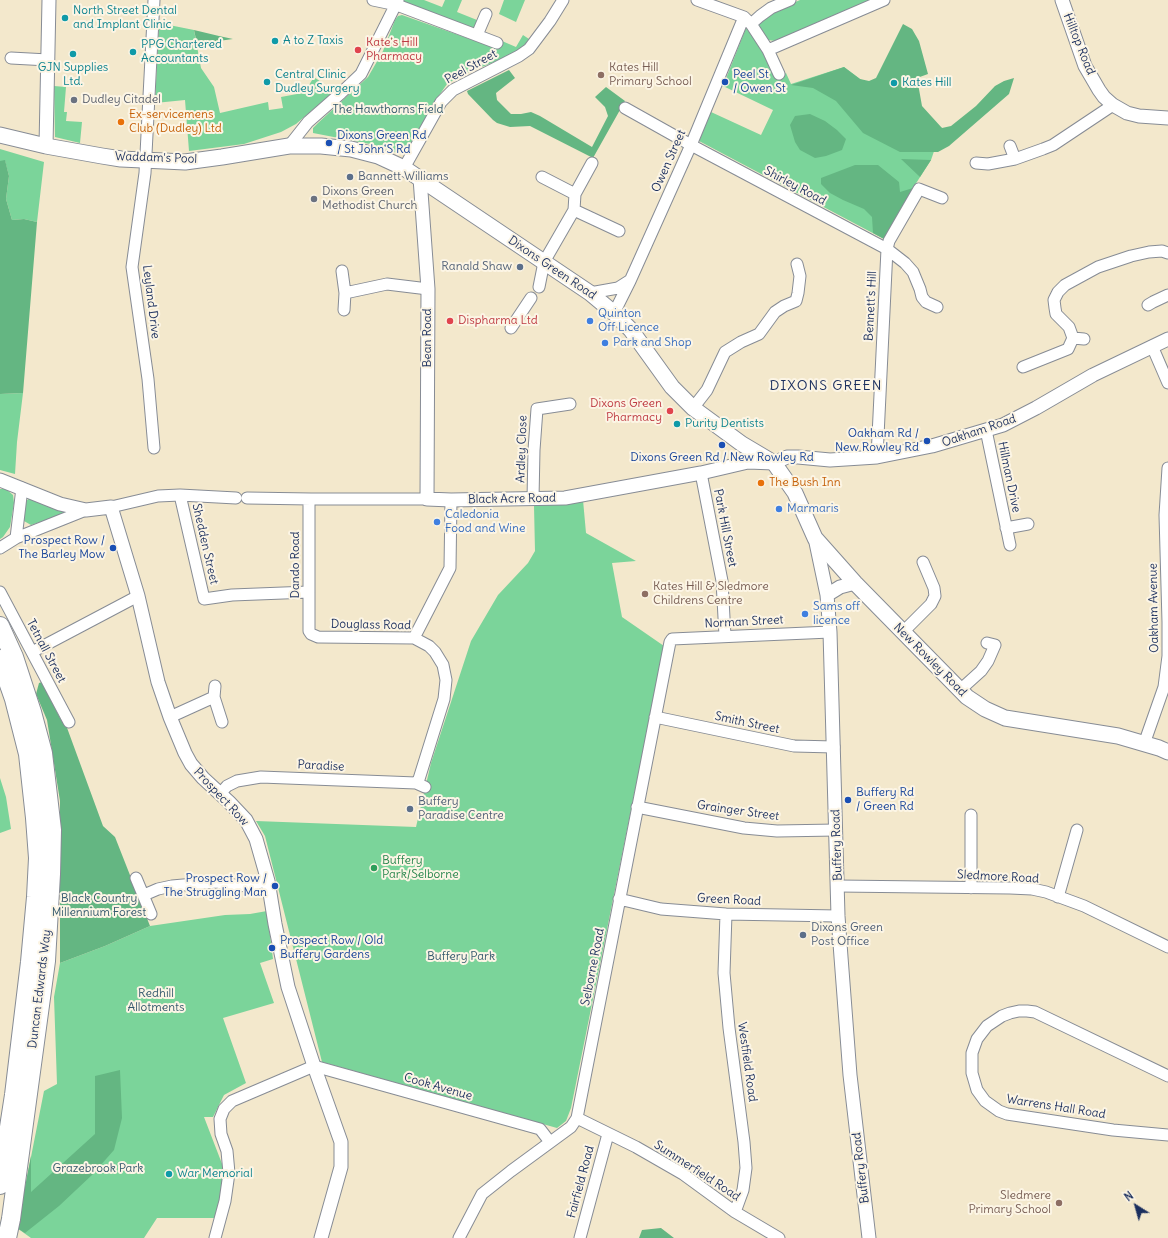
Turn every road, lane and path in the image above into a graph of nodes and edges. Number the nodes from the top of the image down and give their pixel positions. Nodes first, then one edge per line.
1 (48, 0) edge
2 (154, 0) edge
3 (373, 0) edge
4 (563, 0) edge
5 (697, 0) edge
6 (790, 0) edge
7 (884, 0) edge
8 (1062, 0) edge
9 (398, 2) edge
10 (486, 14) dead end
11 (747, 21) junction
12 (478, 35) junction
13 (497, 43) dead end
14 (768, 50) junction
15 (11, 58) dead end
16 (48, 60) junction
17 (779, 74) dead end
18 (1113, 105) junction
19 (625, 108) dead end
20 (1168, 118) edge
21 (0, 135) edge
22 (691, 145) junction
23 (46, 146) junction
24 (289, 146) junction
25 (1010, 146) dead end
26 (145, 159) junction
27 (1015, 159) junction
28 (592, 163) dead end
29 (976, 163) dead end
30 (404, 168) junction
31 (542, 177) dead end
32 (420, 178) junction
33 (575, 194) junction
34 (942, 198) dead end
35 (574, 210) junction
36 (619, 231) dead end
37 (887, 249) junction
38 (1168, 252) edge
39 (544, 262) junction
40 (797, 264) dead end
41 (342, 271) dead end
42 (630, 281) junction
43 (539, 287) dead end
44 (428, 290) junction
45 (345, 293) junction
46 (590, 293) junction
47 (1168, 295) edge
48 (532, 298) dead end
49 (1148, 305) dead end
50 (937, 307) dead end
51 (344, 310) dead end
52 (614, 312) junction
53 (511, 328) dead end
54 (1168, 339) edge
55 (1152, 346) junction
56 (1023, 367) dead end
57 (1168, 383) edge
58 (570, 404) dead end
59 (694, 408) junction
60 (986, 430) junction
61 (154, 448) dead end
62 (877, 457) junction
63 (774, 463) junction
64 (1168, 468) edge
65 (701, 473) junction
66 (0, 480) edge
67 (0, 484) edge
68 (18, 487) junction
69 (180, 495) junction
70 (309, 499) junction
71 (427, 499) junction
72 (533, 499) junction
73 (451, 500) junction
74 (111, 507) junction
75 (86, 510) junction
76 (1028, 524) dead end
77 (1167, 524) edge
78 (1006, 528) junction
79 (16, 538) junction
80 (815, 538) junction
81 (1010, 545) dead end
82 (0, 548) edge
83 (923, 562) dead end
84 (856, 583) junction
85 (0, 592) edge
86 (309, 592) junction
87 (827, 595) junction
88 (138, 596) junction
89 (0, 626) edge
90 (309, 631) joint
91 (830, 632) junction
92 (903, 632) junction
93 (725, 636) junction
94 (414, 638) junction
95 (996, 645) dead end
96 (32, 652) junction
97 (668, 652) joint
98 (1168, 656) edge
99 (0, 659) edge
100 (960, 690) junction
101 (170, 717) junction
102 (655, 717) junction
103 (69, 722) dead end
104 (222, 722) dead end
105 (1144, 744) junction
106 (834, 747) junction
107 (1168, 752) edge
108 (420, 785) joint
109 (220, 794) junction
110 (637, 807) junction
111 (971, 815) dead end
112 (836, 830) junction
113 (1077, 830) dead end
114 (136, 878) dead end
115 (268, 881) junction
116 (838, 886) junction
117 (971, 888) junction
118 (144, 895) junction
119 (1058, 897) junction
120 (619, 899) junction
121 (151, 914) dead end
122 (726, 914) junction
123 (838, 916) junction
124 (1168, 947) edge
125 (314, 1066) junction
126 (1168, 1076) edge
127 (577, 1118) junction
128 (608, 1134) junction
129 (1168, 1134) edge
130 (550, 1142) junction
131 (0, 1185) edge
132 (735, 1212) junction
133 (5, 1222) edge
134 (7, 1238) edge
135 (17, 1238) edge
136 (215, 1238) edge
137 (321, 1238) edge
138 (459, 1238) edge
139 (580, 1238) edge
140 (780, 1238) edge
141 (869, 1238) edge

1 - 16 street
2 - 26 street, Leyland Drive
3 - 9 street
4 - 30 street, Peel Street
5 - 11 street
6 - 11 street
7 - 14 street
8 - 18 street, Hilltop Road
9 - 12 street
9 - 24 street
10 - 12 street
11 - 14 street
11 - 22 street, Owen Street
12 - 13 street
14 - 17 street
15 - 16 street
16 - 23 street
18 - 20 street, Hilltop Road
18 - 27 street
19 - 22 street, Shirley Road
21 - 23 main road, Waddam's Pool
22 - 37 street, Shirley Road
22 - 42 street, Owen Street
23 - 26 main road, Waddam's Pool
24 - 26 main road, Waddam's Pool
24 - 30 main road, Dixons Green Road
25 - 27 street
26 - 61 street, Leyland Drive
27 - 29 street
28 - 33 street
30 - 32 main road, Dixons Green Road
31 - 33 street
32 - 39 main road, Dixons Green Road
32 - 44 street, Bean Road
33 - 35 street
34 - 37 street, Bennett's Hill
35 - 36 street
35 - 39 street
37 - 50 street, Shirley Road
37 - 62 street, Bennett's Hill
38 - 56 street
39 - 43 street
39 - 46 main road, Dixons Green Road
40 - 59 street
41 - 45 street
42 - 46 street
42 - 52 street, Owen Street
44 - 45 street
44 - 71 street, Bean Road
45 - 51 street
46 - 52 main road, Dixons Green Road
47 - 49 street
48 - 53 street
52 - 59 main road, Dixons Green Road
54 - 55 street, Oakham Road
55 - 57 street
55 - 60 street, Oakham Road
58 - 72 street, Ardley Close
59 - 63 main road, Dixons Green Road
60 - 62 street, Oakham Road
60 - 78 street, Hillman Drive
62 - 63 street, Oakham Road
63 - 65 street, Black Acre Road
63 - 80 main road, Buffery Road
64 - 77 street, Oakham Avenue
65 - 72 street, Black Acre Road
65 - 93 street, Park Hill Street
66 - 68 street, Black Acre Road
67 - 68 street, Black Acre Road
68 - 75 street, Black Acre Road
68 - 79 street
69 - 70 street, Black Acre Road
69 - 74 street, Black Acre Road
69 - 86 street, Shedden Street
70 - 71 street, Black Acre Road
70 - 86 street, Dando Road
71 - 73 street, Black Acre Road
72 - 73 street, Black Acre Road
73 - 94 street
74 - 75 street, Black Acre Road
74 - 88 street, Prospect Row
75 - 79 street
76 - 78 street, Hillman Drive
77 - 98 street, Oakham Avenue
78 - 81 street, Hillman Drive
79 - 82 street
80 - 84 main road, New Rowley Road
80 - 87 street, Buffery Road
83 - 92 street
84 - 87 street
84 - 92 main road, New Rowley Road
85 - 96 street, Tetnall Street
86 - 90 street, Dando Road
87 - 91 street, Buffery Road
88 - 96 street
88 - 101 street, Prospect Row
89 - 133 highway, Duncan Edwards Way
90 - 94 street, Douglass Road
91 - 93 street, Norman Street
91 - 106 street, Buffery Road
92 - 100 main road, New Rowley Road
93 - 97 street, Norman Street
94 - 108 street, Douglass Road
95 - 100 street
96 - 103 street, Tetnall Street
97 - 102 street, Selborne Road
98 - 105 street, Oakham Avenue
99 - 131 highway, Duncan Edwards Way
100 - 105 main road, New Rowley Road
101 - 104 street
101 - 109 street, Prospect Row
102 - 106 street, Smith Street
102 - 110 street, Selborne Road
105 - 107 main road, New Rowley Road
106 - 112 street, Buffery Road
108 - 109 street, Paradise
109 - 115 street, Prospect Row
110 - 112 street, Grainger Street
110 - 120 street, Selborne Road
111 - 117 street
112 - 116 street, Buffery Road
113 - 119 street
114 - 118 street
115 - 118 street
115 - 125 street, Prospect Row
116 - 117 street, Sledmore Road
116 - 123 street, Buffery Road
117 - 119 street, Sledmore Road
118 - 121 street
119 - 124 street, Sledmore Road
120 - 122 street, Green Road
120 - 127 street, Selborne Road
122 - 123 street, Green Road
122 - 132 street, Westfield Road
123 - 141 street, Buffery Road
125 - 130 street, Cook Avenue
125 - 136 street
125 - 137 street, Prospect Row
126 - 129 street, Warrens Hall Road
127 - 128 street, Summerfield Road
127 - 130 street
128 - 132 street, Summerfield Road
128 - 139 street, Fairfield Road
130 - 138 street
132 - 140 street, Summerfield Road
133 - 134 highway, Duncan Edwards Way, bridge
133 - 135 street

